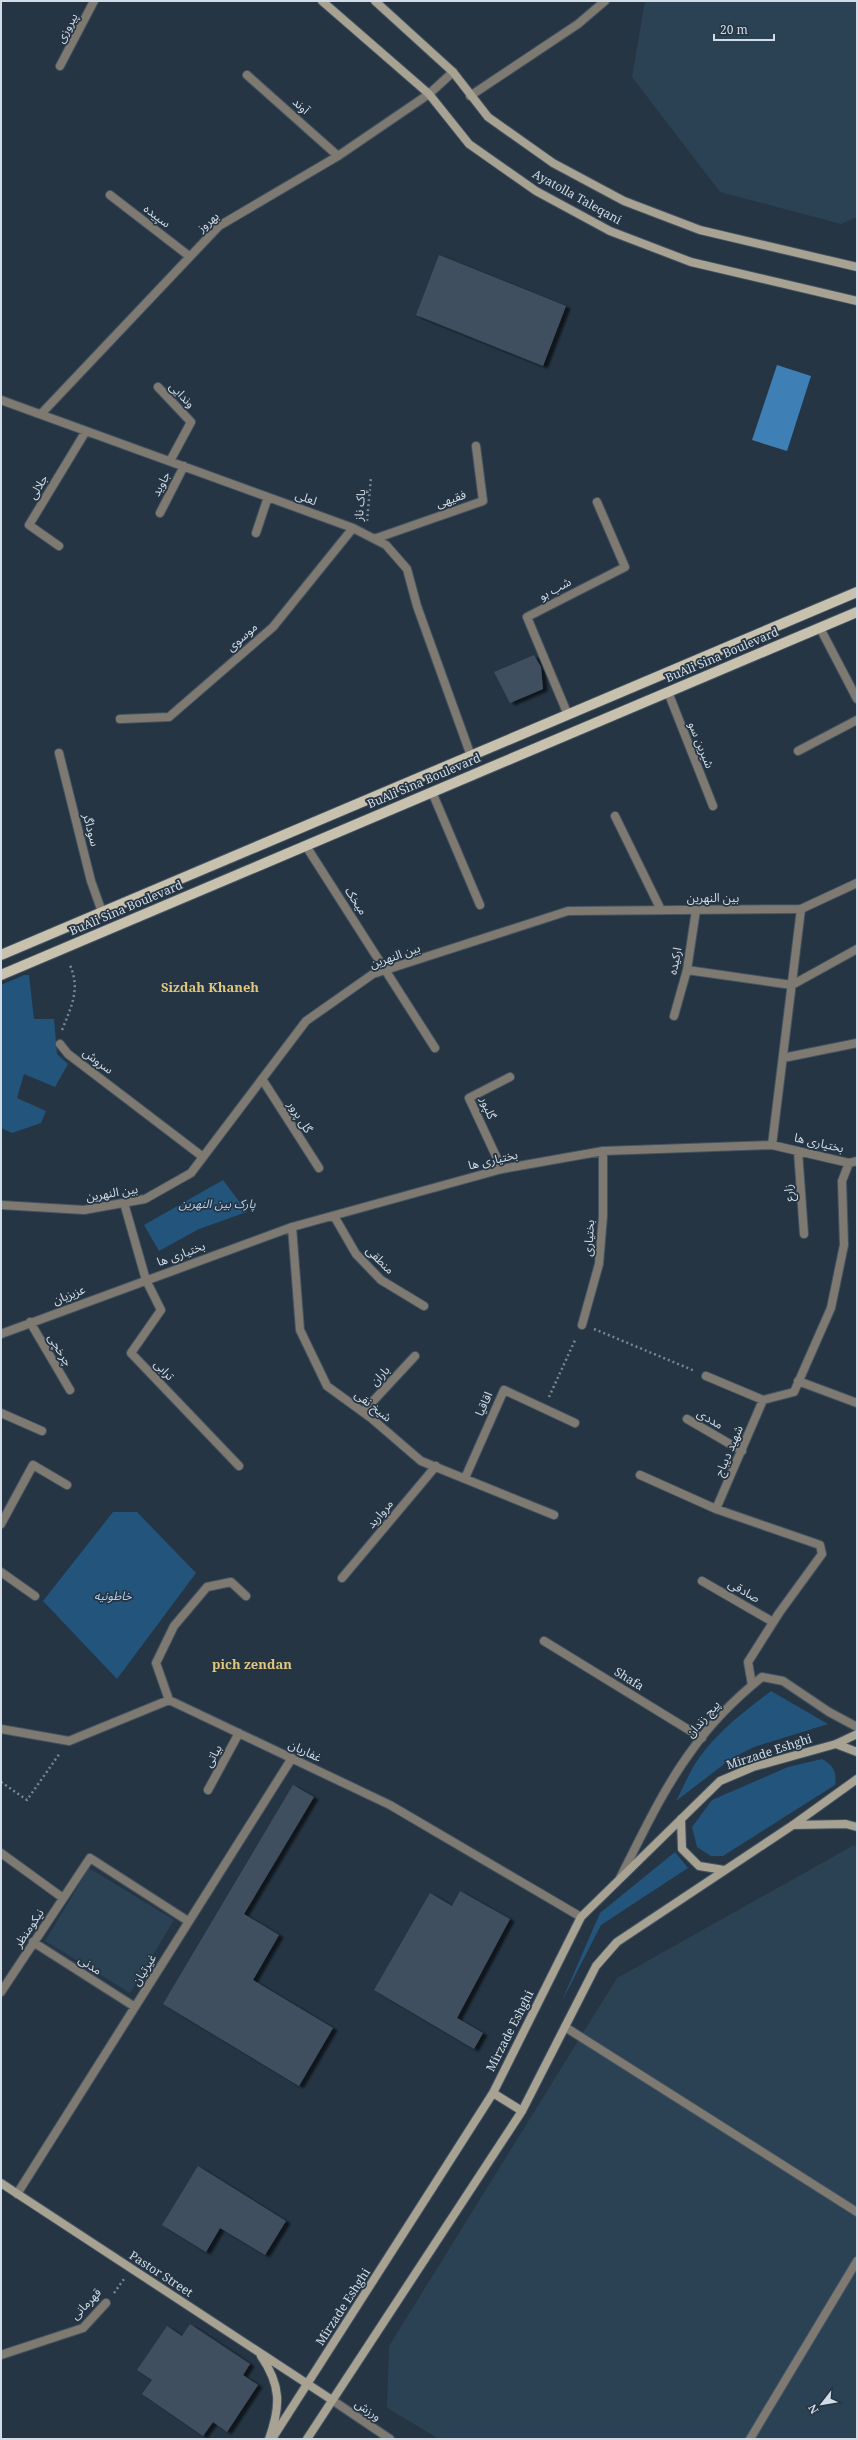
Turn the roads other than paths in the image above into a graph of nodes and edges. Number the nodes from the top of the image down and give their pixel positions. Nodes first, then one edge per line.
1 (94, 1) edge
2 (322, 1) edge
3 (375, 1) edge
4 (605, 1) edge
5 (60, 66) dead end
6 (453, 72) junction
7 (247, 75) dead end
8 (429, 94) junction
9 (470, 96) junction
10 (338, 156) junction
11 (110, 195) dead end
12 (189, 256) junction
13 (857, 267) edge
14 (857, 301) edge
15 (158, 387) dead end
16 (1, 400) edge
17 (41, 414) junction
18 (86, 431) junction
19 (476, 446) dead end
20 (170, 461) junction
21 (184, 466) junction
22 (268, 497) junction
23 (597, 502) dead end
24 (160, 513) dead end
25 (353, 528) junction
26 (256, 533) dead end
27 (374, 539) junction
28 (59, 546) dead end
29 (857, 592) edge
30 (857, 612) edge
31 (820, 628) junction
32 (668, 692) junction
33 (857, 699) edge
34 (568, 715) junction
35 (120, 719) dead end
36 (857, 720) edge
37 (798, 751) dead end
38 (59, 753) dead end
39 (471, 756) junction
40 (432, 792) junction
41 (713, 806) dead end
42 (616, 816) dead end
43 (306, 846) junction
44 (857, 883) edge
45 (480, 905) dead end
46 (801, 909) junction
47 (661, 910) junction
48 (696, 910) junction
49 (102, 912) junction
50 (857, 949) edge
51 (1, 955) edge
52 (386, 970) junction
53 (686, 970) junction
54 (1, 975) edge
55 (792, 985) junction
56 (674, 1016) dead end
57 (857, 1043) edge
58 (60, 1044) road end
59 (435, 1048) dead end
60 (783, 1058) junction
61 (510, 1077) dead end
62 (262, 1079) junction
63 (772, 1145) junction
64 (603, 1151) junction
65 (798, 1151) junction
66 (204, 1157) junction
67 (853, 1162) edge
68 (319, 1168) dead end
69 (502, 1169) junction
70 (124, 1203) junction
71 (1, 1205) edge
72 (334, 1216) junction
73 (292, 1227) junction
74 (804, 1234) dead end
75 (146, 1280) junction
76 (424, 1306) dead end
77 (30, 1322) junction
78 (582, 1325) road end
79 (1, 1334) edge
80 (415, 1356) dead end
81 (706, 1376) road end
82 (798, 1381) junction
83 (70, 1390) dead end
84 (763, 1400) junction
85 (857, 1403) edge
86 (363, 1412) junction
87 (1, 1414) edge
88 (687, 1419) dead end
89 (575, 1423) dead end
90 (42, 1431) dead end
91 (742, 1451) junction
92 (239, 1466) dead end
93 (436, 1466) junction
94 (640, 1475) dead end
95 (464, 1478) junction
96 (67, 1485) dead end
97 (716, 1509) junction
98 (554, 1515) dead end
99 (1, 1524) edge
100 (2, 1575) edge
101 (342, 1578) dead end
102 (702, 1581) dead end
103 (35, 1596) dead end
104 (246, 1596) dead end
105 (773, 1622) junction
106 (544, 1641) dead end
107 (752, 1685) junction
108 (169, 1700) junction
109 (857, 1727) edge
110 (1, 1729) edge
111 (239, 1733) junction
112 (857, 1734) edge
113 (702, 1738) junction
114 (836, 1744) junction
115 (857, 1752) edge
116 (292, 1758) junction
117 (857, 1779) edge
118 (208, 1790) dead end
119 (681, 1819) junction
120 (793, 1825) junction
121 (857, 1827) edge
122 (1, 1853) edge
123 (724, 1870) junction
124 (619, 1880) junction
125 (64, 1898) junction
126 (581, 1917) junction
127 (188, 1921) junction
128 (33, 1942) junction
129 (1, 1992) edge
130 (135, 2008) junction
131 (565, 2027) junction
132 (493, 2093) junction
133 (522, 2111) junction
134 (1, 2183) edge
135 (17, 2194) junction
136 (857, 2212) edge
137 (857, 2261) edge
138 (106, 2303) road end
139 (258, 2352) junction
140 (1, 2355) edge
141 (308, 2384) junction
142 (332, 2400) junction
143 (269, 2439) edge
144 (272, 2439) edge
145 (307, 2439) edge
146 (390, 2439) edge
147 (750, 2439) edge

1 - 5 street, پیروزی
2 - 8 main road, Ayatolla Taleqani
3 - 6 main road, Ayatolla Taleqani
4 - 9 street
6 - 8 street, بهروز
6 - 9 main road, Ayatolla Taleqani
7 - 10 street, آوند
8 - 10 street, بهروز
8 - 14 main road, Ayatolla Taleqani
9 - 13 main road, Ayatolla Taleqani
10 - 12 street, بهروز
11 - 12 street, سپیده
12 - 17 street, بهروز
15 - 20 street, وندایی
16 - 17 street, لعلی
17 - 18 street, لعلی
18 - 20 street, لعلی
18 - 28 street, جلالی
19 - 27 street, فقیهی
20 - 21 street, لعلی
21 - 22 street, لعلی
21 - 24 street, جاوید
22 - 25 street, لعلی
22 - 26 street
23 - 34 street, شب بو
25 - 27 street, لعلی
25 - 35 street, موسوی
27 - 39 street, لعلی
29 - 34 main road, BuAli Sina Boulevard
30 - 31 main road, BuAli Sina Boulevard
31 - 32 main road, BuAli Sina Boulevard
31 - 33 street
32 - 40 main road, BuAli Sina Boulevard
32 - 41 street, شیرین سو
34 - 39 main road, BuAli Sina Boulevard
36 - 37 street
38 - 49 street, سوداگر
39 - 49 main road, BuAli Sina Boulevard
40 - 43 main road, BuAli Sina Boulevard
40 - 45 street
42 - 47 street
43 - 52 street, میخک
43 - 54 main road, BuAli Sina Boulevard
44 - 46 street, بین النهرین
46 - 48 street, بین النهرین
46 - 55 street
47 - 48 street, بین النهرین
47 - 52 street, بین النهرین
48 - 53 street, ارکیده
49 - 51 main road, BuAli Sina Boulevard
50 - 55 street
52 - 59 street, میخک
52 - 62 street, بین النهرین
53 - 55 street
53 - 56 street, ارکیده
55 - 60 street
57 - 60 street
58 - 66 street, سروش
60 - 63 street
61 - 69 street, گلپور
62 - 66 street, بین النهرین
62 - 68 street, گل پرور
63 - 64 street, بختیاری ها
63 - 65 street, بختیاری ها
64 - 69 street, بختیاری ها
64 - 78 street, بختیاری
65 - 67 street, بختیاری ها
65 - 74 street, زارع
66 - 70 street, بین النهرین
67 - 82 street
69 - 72 street, بختیاری ها
70 - 71 street, بین النهرین
70 - 75 street
72 - 73 street, بختیاری ها
72 - 76 street, منطقی
73 - 75 street, بختیاری ها
73 - 86 street, شیخ نقی
75 - 77 street, عزیزیان
75 - 92 street, ترابی
77 - 79 street, عزیزیان
77 - 83 street, چرخچی
80 - 86 street, باران
81 - 84 street
82 - 84 street
82 - 85 street
84 - 91 street, شهید دیباج
86 - 93 street, شیخ نقی
87 - 90 street
88 - 91 street, مددی
89 - 95 street, اقاقیا
91 - 97 street, شهید دیباج
93 - 95 street, شیخ نقی
93 - 101 street, مروارید
94 - 97 street
95 - 98 street, شیخ نقی
96 - 99 street
97 - 105 street
100 - 103 street
102 - 105 street, صادقی
104 - 108 street
105 - 107 street
106 - 113 street, Shafa
107 - 109 street, پیچ زندان
107 - 113 street, پیچ زندان
108 - 110 street
108 - 111 street, غفاریان
111 - 116 street, غفاریان
111 - 118 street, بیاتی
112 - 114 main road, Mirzade Eshghi
113 - 124 street, پیچ زندان
114 - 115 main road
114 - 119 main road, Mirzade Eshghi
116 - 126 street, غفاریان
116 - 127 street, غیرتیان
117 - 120 main road
119 - 123 main road
119 - 124 main road, Mirzade Eshghi
120 - 121 main road
120 - 123 main road
122 - 125 street
123 - 131 main road
124 - 126 main road, Mirzade Eshghi
125 - 127 street, نیکومنظر
125 - 128 street, نیکومنظر
126 - 132 main road, Mirzade Eshghi
127 - 130 street, غیرتیان
128 - 129 street, نیکومنظر
128 - 130 street, مدنی
130 - 135 street, غیرتیان
131 - 133 main road
131 - 136 street
132 - 133 main road
132 - 141 main road, Mirzade Eshghi
133 - 142 main road
134 - 135 main road, Pastor Street
135 - 139 main road, Pastor Street
137 - 147 street
138 - 140 street, قهرمانی
139 - 141 main road, Pastor Street
139 - 143 main road
141 - 142 main road, Pastor Street
141 - 144 main road, Mirzade Eshghi
142 - 145 main road
142 - 146 street, ورزش

